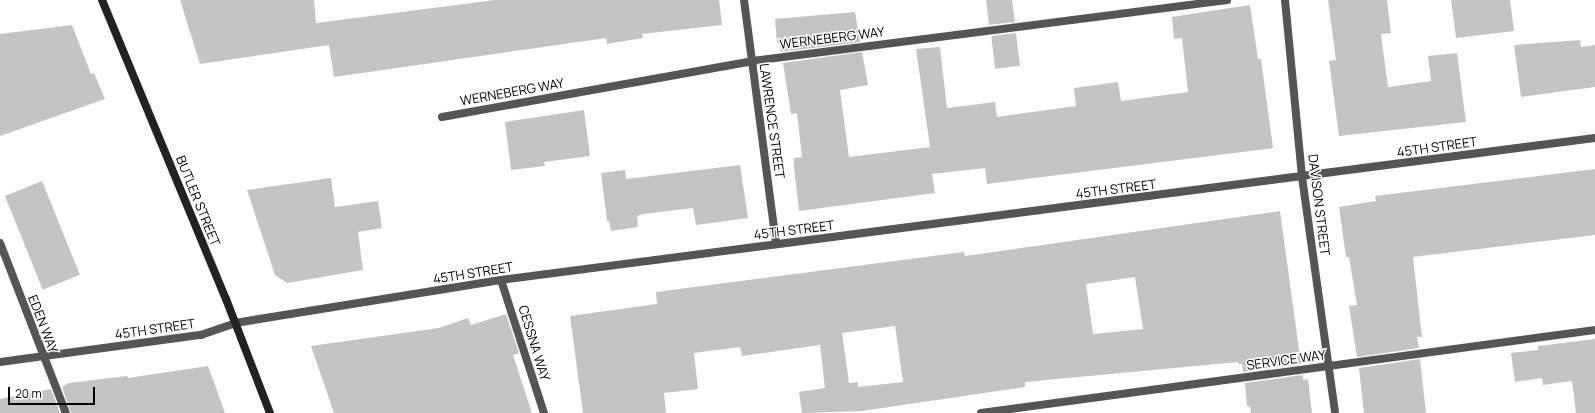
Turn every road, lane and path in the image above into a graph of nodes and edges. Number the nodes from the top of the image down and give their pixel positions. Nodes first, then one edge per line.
1 (102, 0) edge
2 (744, 0) edge
3 (1227, 0) edge
4 (1285, 0) edge
5 (752, 60) junction
6 (442, 117) dead end
7 (1595, 138) edge
8 (1302, 177) junction
9 (0, 243) edge
10 (776, 244) junction
11 (501, 280) junction
12 (235, 323) junction
13 (1595, 330) edge
14 (43, 356) junction
15 (0, 362) edge
16 (1328, 367) junction
17 (66, 413) edge
18 (270, 413) edge
19 (544, 413) edge
20 (981, 413) edge
21 (1335, 413) edge

1 - 12 main road, BUTLER STREET
2 - 5 street, LAWRENCE STREET
3 - 5 street, WERNEBERG WAY
4 - 8 street, DAVISON STREET
5 - 6 street, WERNEBERG WAY
5 - 10 street, LAWRENCE STREET
7 - 8 street, 45TH STREET
8 - 10 street, 45TH STREET
8 - 16 street, DAVISON STREET
9 - 14 street, EDEN WAY
10 - 11 street, 45TH STREET
11 - 12 street, 45TH STREET
11 - 19 street, CESSNA WAY
12 - 14 street, 45TH STREET
12 - 18 main road, BUTLER STREET
13 - 16 street, SERVICE WAY
14 - 15 street, 45TH STREET
14 - 17 street, EDEN WAY
16 - 20 street, SERVICE WAY
16 - 21 street, DAVISON STREET

